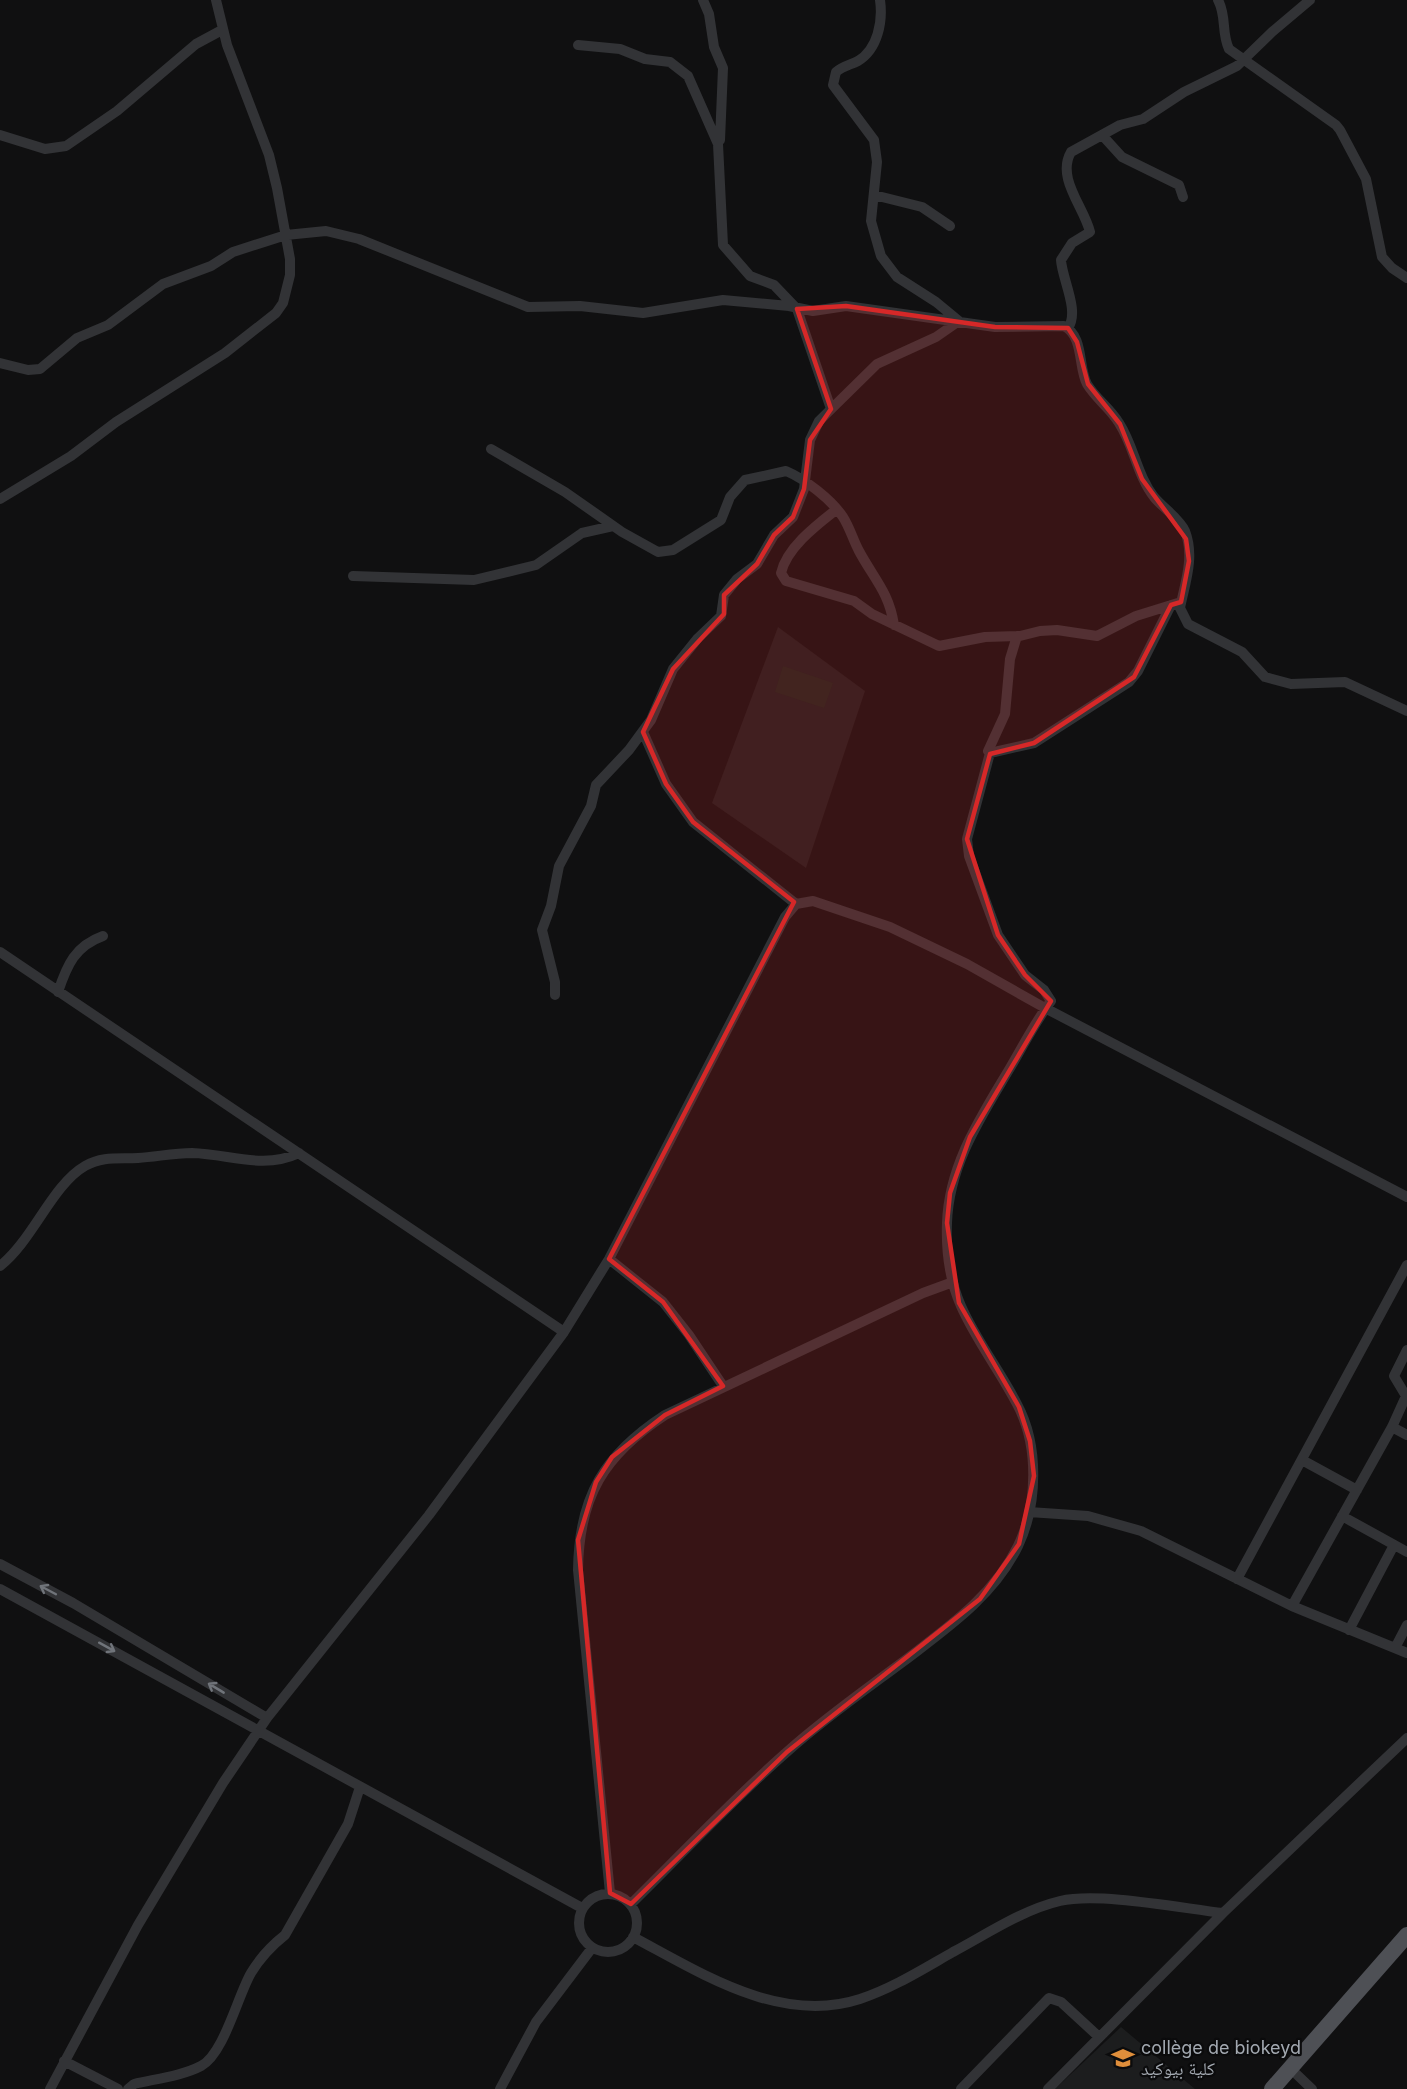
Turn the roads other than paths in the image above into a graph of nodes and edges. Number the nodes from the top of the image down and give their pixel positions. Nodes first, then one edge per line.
1 (216, 0) edge
2 (703, 0) edge
3 (880, 0) edge
4 (1218, 0) edge
5 (1310, 0) edge
6 (222, 30) junction
7 (578, 45) dead end
8 (1244, 61) junction
9 (0, 135) edge
10 (1102, 135) junction
11 (719, 153) junction
12 (874, 195) junction
13 (1183, 197) dead end
14 (950, 226) dead end
15 (286, 235) junction
16 (1407, 278) edge
17 (797, 309) junction
18 (959, 321) junction
19 (1068, 328) junction
20 (0, 363) edge
21 (831, 409) junction
22 (490, 449) dead end
23 (805, 483) junction
24 (0, 499) edge
25 (837, 509) junction
26 (613, 526) junction
27 (353, 576) dead end
28 (1176, 603) junction
29 (894, 626) junction
30 (1017, 636) junction
31 (1407, 711) edge
32 (643, 732) junction
33 (990, 753) junction
34 (796, 904) junction
35 (103, 936) dead end
36 (0, 951) edge
37 (58, 992) junction
38 (555, 995) dead end
39 (1046, 1008) junction
40 (299, 1153) junction
41 (1407, 1197) edge
42 (609, 1260) junction
43 (1407, 1265) edge
44 (0, 1266) edge
45 (954, 1282) junction
46 (564, 1332) junction
47 (1407, 1350) edge
48 (723, 1386) junction
49 (1392, 1427) junction
50 (1407, 1435) edge
51 (1302, 1460) junction
52 (1357, 1490) junction
53 (1029, 1512) junction
54 (1342, 1516) junction
55 (1394, 1545) junction
56 (1407, 1552) edge
57 (0, 1564) edge
58 (1237, 1579) junction
59 (0, 1588) edge
60 (1292, 1606) junction
61 (1407, 1625) edge
62 (1349, 1630) junction
63 (1395, 1648) junction
64 (1407, 1653) edge
65 (267, 1718) junction
66 (259, 1730) junction
67 (1407, 1738) edge
68 (360, 1788) junction
69 (610, 1893) junction
70 (631, 1904) junction
71 (582, 1908) junction
72 (1223, 1913) junction
73 (1407, 1935) edge
74 (633, 1938) junction
75 (592, 1948) junction
76 (1099, 2037) junction
77 (64, 2061) junction
78 (1290, 2068) junction
79 (50, 2089) edge
80 (118, 2089) edge
81 (128, 2089) edge
82 (500, 2089) edge
83 (960, 2089) edge
84 (1048, 2089) edge
85 (1272, 2089) edge
86 (1311, 2089) edge

1 - 6 street
2 - 11 street
3 - 12 street
4 - 8 street
5 - 8 street
6 - 9 street
6 - 15 street
7 - 11 street
8 - 10 street
8 - 16 street
10 - 13 street
10 - 19 street
11 - 17 street
12 - 14 street
12 - 18 street
15 - 17 street
15 - 20 street
15 - 24 street
17 - 18 street
17 - 21 street
18 - 19 street
18 - 21 street
19 - 28 street
21 - 23 street
22 - 26 street
23 - 25 street
23 - 26 street
23 - 32 street
25 - 29 street
25 - 29 street
26 - 27 street
28 - 30 street
28 - 31 street
28 - 33 street
29 - 30 street
30 - 33 street
32 - 34 street
32 - 38 street
33 - 39 street
34 - 39 street
34 - 42 street
35 - 37 street
36 - 37 street
37 - 40 street
39 - 41 street
39 - 45 street
40 - 44 street
40 - 46 street
42 - 46 street
42 - 48 street
43 - 51 street
45 - 48 street
45 - 53 street
46 - 65 street
47 - 49 street
48 - 69 street
49 - 50 street
49 - 52 street
51 - 52 street
51 - 58 street
52 - 54 street
53 - 58 street
53 - 70 street
54 - 55 street
54 - 60 street
55 - 56 street
55 - 62 street
65 -> 57 street
58 - 60 street
59 -> 66 street
60 - 62 street
61 - 63 street
62 - 63 street
63 - 64 street
65 - 66 street
66 - 68 street
66 - 77 street
67 - 72 street
68 - 71 street
68 - 81 street
69 - 70 street
69 - 71 street
70 - 74 street
71 - 75 street
72 - 74 street
72 - 76 street
73 - 78 main road
74 - 75 street
75 - 82 street
76 - 83 street
76 - 84 street
77 - 79 street
77 - 80 street
78 - 85 main road
78 - 86 street

